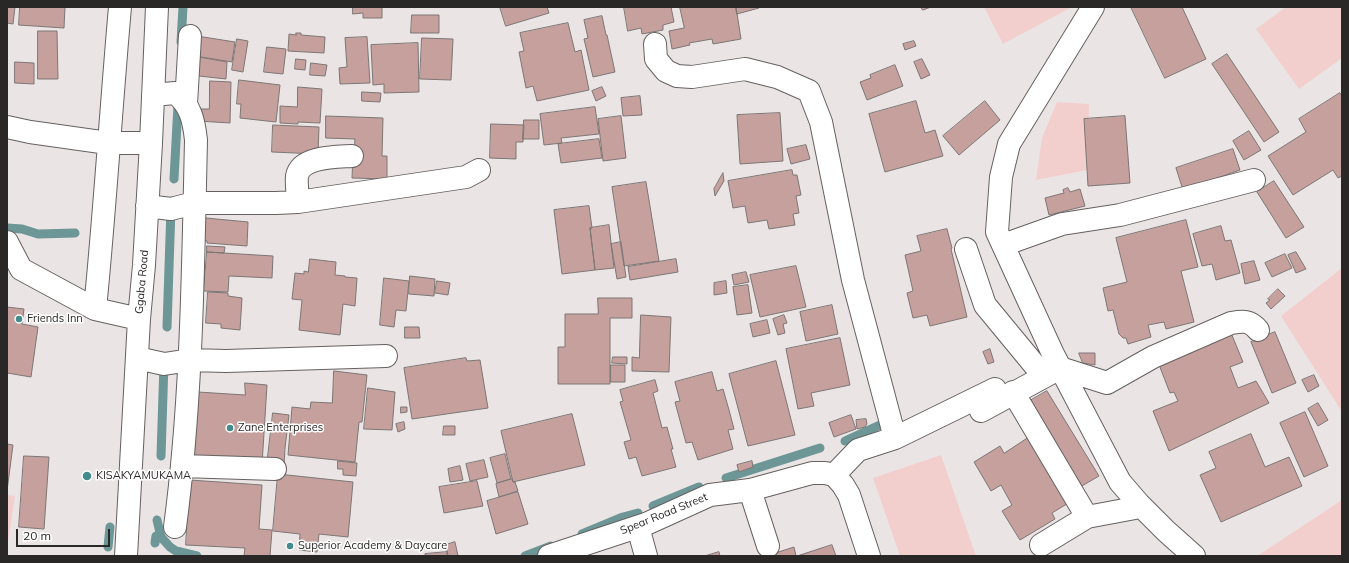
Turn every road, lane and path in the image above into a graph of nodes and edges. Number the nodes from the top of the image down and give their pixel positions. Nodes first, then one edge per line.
1 (120, 7) edge
2 (157, 7) edge
3 (1093, 7) edge
4 (190, 36) dead end
5 (655, 44) dead end
6 (153, 95) junction
7 (186, 104) junction
8 (7, 127) edge
9 (108, 143) junction
10 (152, 143) junction
11 (352, 156) dead end
12 (479, 170) dead end
13 (1254, 180) dead end
14 (298, 202) junction
15 (194, 203) junction
16 (147, 206) junction
17 (7, 242) edge
18 (1003, 245) junction
19 (966, 249) dead end
20 (95, 309) junction
21 (139, 319) junction
22 (1258, 330) dead end
23 (386, 356) dead end
24 (137, 358) junction
25 (190, 360) junction
26 (1050, 363) junction
27 (1013, 392) junction
28 (981, 411) dead end
29 (895, 438) junction
30 (182, 466) junction
31 (275, 469) dead end
32 (834, 475) junction
33 (750, 490) junction
34 (1139, 504) junction
35 (1087, 517) junction
36 (174, 527) dead end
37 (638, 527) junction
38 (1041, 545) dead end
39 (768, 546) dead end
40 (600, 548) edge
41 (132, 554) edge
42 (549, 556) edge
43 (646, 556) edge
44 (869, 556) edge
45 (1194, 556) edge

1 - 9 street
2 - 6 street, Ggaba Road
3 - 18 street
4 - 7 street
5 - 29 street
6 - 7 street
6 - 10 street, Ggaba Road
7 - 15 street
8 - 9 street
9 - 10 street
9 - 20 street
10 - 16 street, Ggaba Road
11 - 14 street
12 - 14 street
13 - 18 street
14 - 15 street
15 - 16 street
15 - 25 street
16 - 21 street, Ggaba Road
17 - 20 street
18 - 26 street
19 - 26 street
20 - 21 street
21 - 24 street, Ggaba Road
22 - 26 street
23 - 25 street
24 - 25 street
24 - 41 street, Ggaba Road
25 - 30 street
26 - 27 street
26 - 29 street
26 - 34 street
27 - 28 street
27 - 35 street
29 - 32 street
30 - 31 street
30 - 36 street
32 - 33 street, Spear Road Street
32 - 44 street
33 - 37 street, Spear Road Street
33 - 39 street
34 - 35 street
34 - 45 street
35 - 38 street
37 - 40 street, Spear Road Street
37 - 43 street
40 - 42 street, Spear Road Street

